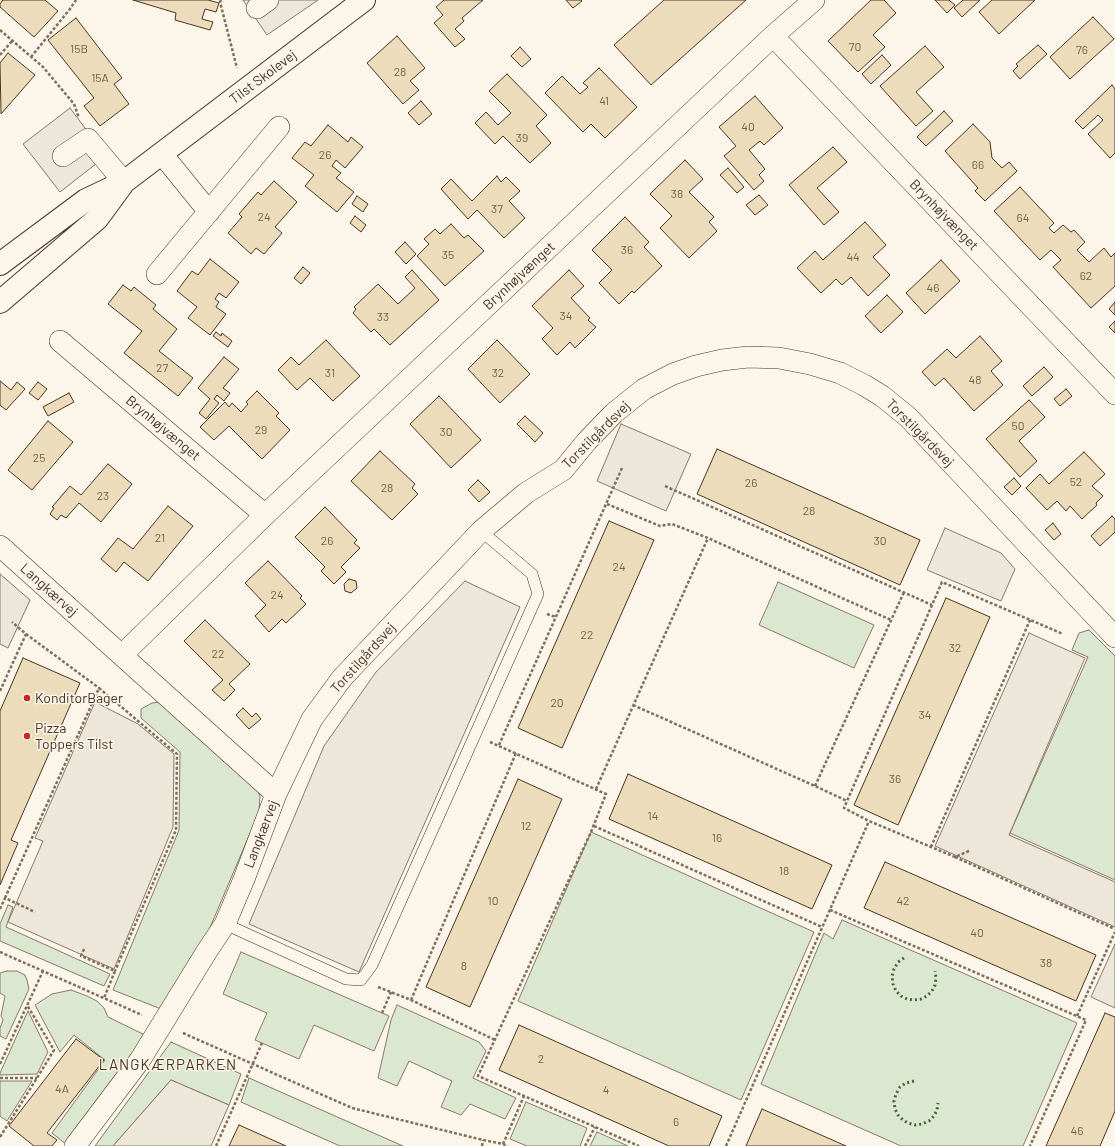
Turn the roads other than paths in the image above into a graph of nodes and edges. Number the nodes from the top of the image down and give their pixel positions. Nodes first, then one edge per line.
1 (364, 0) edge
2 (814, 0) edge
3 (774, 36) junction
4 (279, 127) dead end
5 (162, 154) junction
6 (62, 156) dead end
7 (124, 182) junction
8 (209, 212) junction
9 (0, 264) edge
10 (157, 274) dead end
11 (0, 302) edge
12 (60, 341) dead end
13 (1115, 394) edge
14 (265, 515) junction
15 (481, 531) junction
16 (0, 546) edge
17 (1115, 637) edge
18 (122, 655) junction
19 (276, 794) junction
20 (225, 924) junction
21 (75, 1146) edge

1 - 5 street, Tilst Skolevej
2 - 3 street, Brynhøjvænget
3 - 13 street, Brynhøjvænget
3 - 14 street, Brynhøjvænget
4 - 8 street
5 - 7 street, Tilst Skolevej
5 - 8 street
6 - 7 street
7 - 9 street, Tilst Skolevej
7 - 11 street, Tilst Skolevej
8 - 10 street
12 - 14 street, Brynhøjvænget
14 - 18 street, Brynhøjvænget
15 - 17 street, Torstilgårdsvej
15 - 19 street, Torstilgårdsvej
15 - 20 lane
16 - 18 street, Langkærvej
18 - 19 street, Langkærvej
19 - 20 street, Langkærvej
20 - 21 street, Langkærvej

